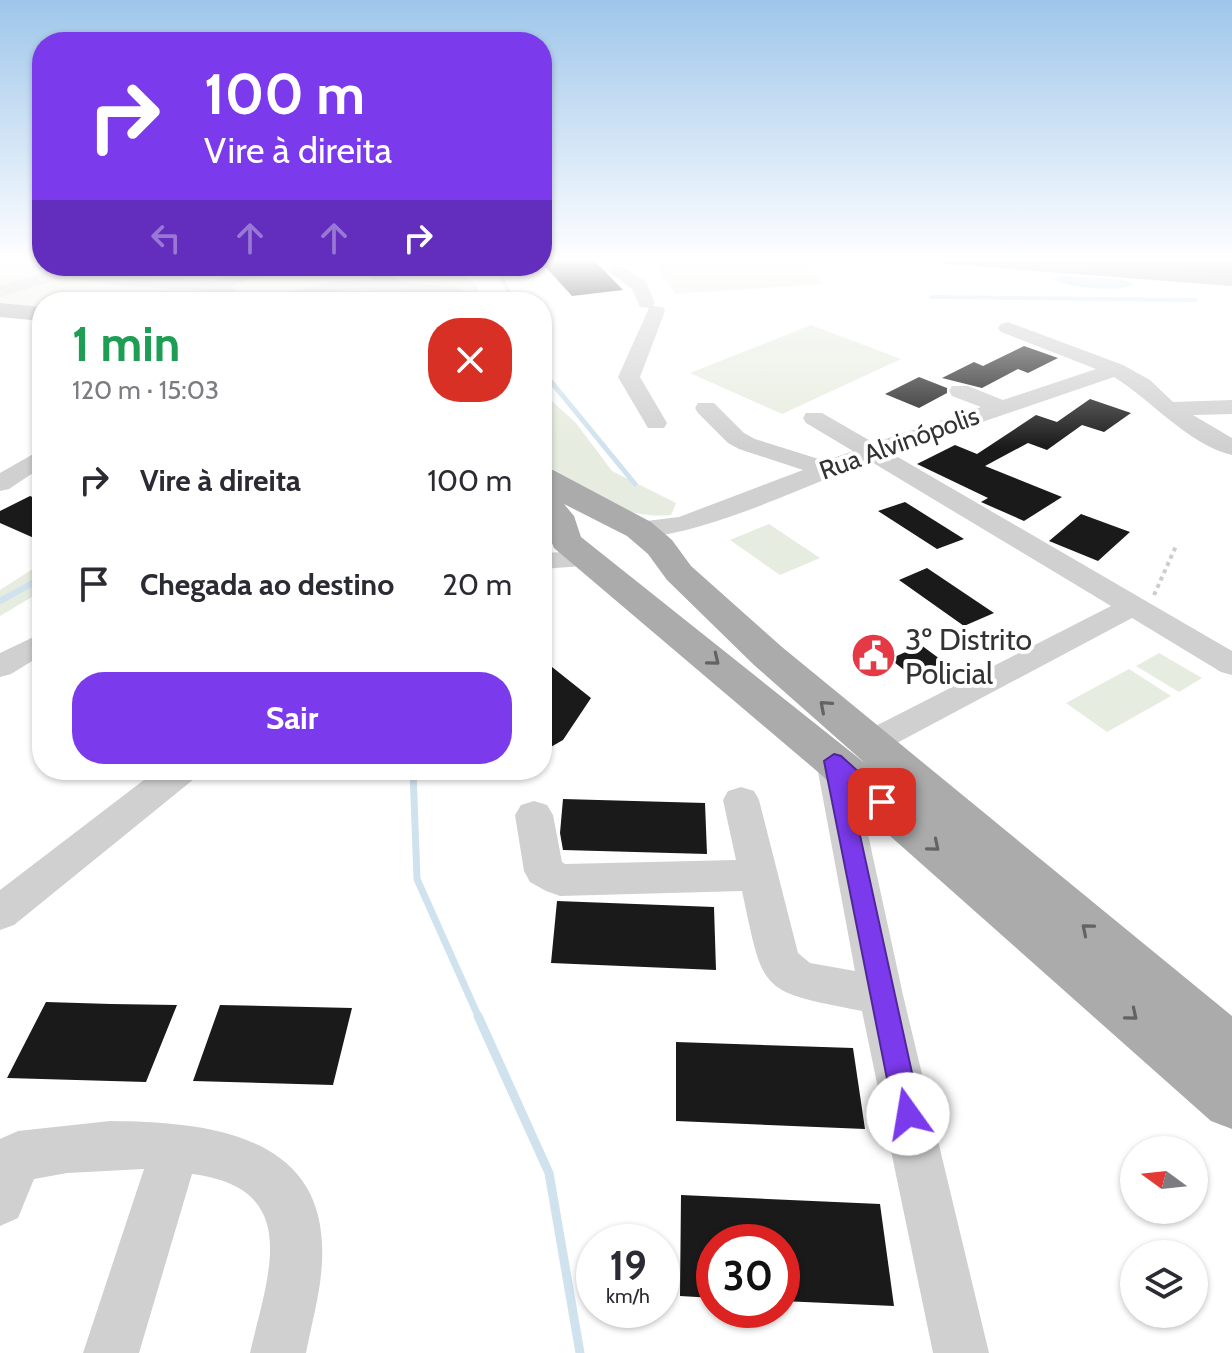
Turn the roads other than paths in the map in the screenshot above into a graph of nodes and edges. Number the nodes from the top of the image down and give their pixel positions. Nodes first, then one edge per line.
1 (654, 321) edge
2 (1008, 328) dead end
3 (1116, 369) junction
4 (960, 391) dead end
5 (1000, 407) junction
6 (1232, 407) edge
7 (706, 408) dead end
8 (1167, 409) junction
9 (814, 418) dead end
10 (656, 423) dead end
11 (1232, 448) edge
12 (869, 453) junction
13 (32, 463) edge
14 (825, 469) junction
15 (552, 483) edge
16 (0, 484) edge
17 (552, 510) edge
18 (656, 538) junction
19 (560, 552) edge
20 (626, 593) junction
21 (1131, 607) junction
22 (32, 648) edge
23 (1232, 665) edge
24 (0, 667) edge
25 (851, 752) junction
26 (168, 780) edge
27 (741, 800) dead end
28 (534, 815) dead end
29 (758, 875) junction
30 (0, 913) edge
31 (881, 995) junction
32 (1232, 1051) edge
33 (1232, 1101) edge
34 (176, 1146) junction
35 (6, 1173) edge
36 (111, 1353) edge
37 (278, 1353) edge
38 (961, 1353) edge

1 - 10 street
2 - 3 street
3 - 5 street, Rua Alvinópolis
3 - 8 street
4 - 5 street
5 - 12 street, Rua Alvinópolis
6 - 8 street
7 - 14 street
8 - 11 street
9 - 12 street
12 - 14 street, Rua Alvinópolis
12 - 21 street
13 - 16 street
14 - 18 street, Rua Alvinópolis
15 - 18 main road
17 - 19 main road
18 - 19 main road
18 - 20 main road
25 -> 18 main road
19 - 20 main road
20 -> 25 main road
21 - 23 street
21 - 25 street
22 - 24 street
25 - 31 street
32 -> 25 main road
25 -> 33 main road
26 - 30 street
27 - 29 street
28 - 29 street
29 - 31 street
31 - 38 street
34 - 35 street
34 - 36 street
34 - 37 street

